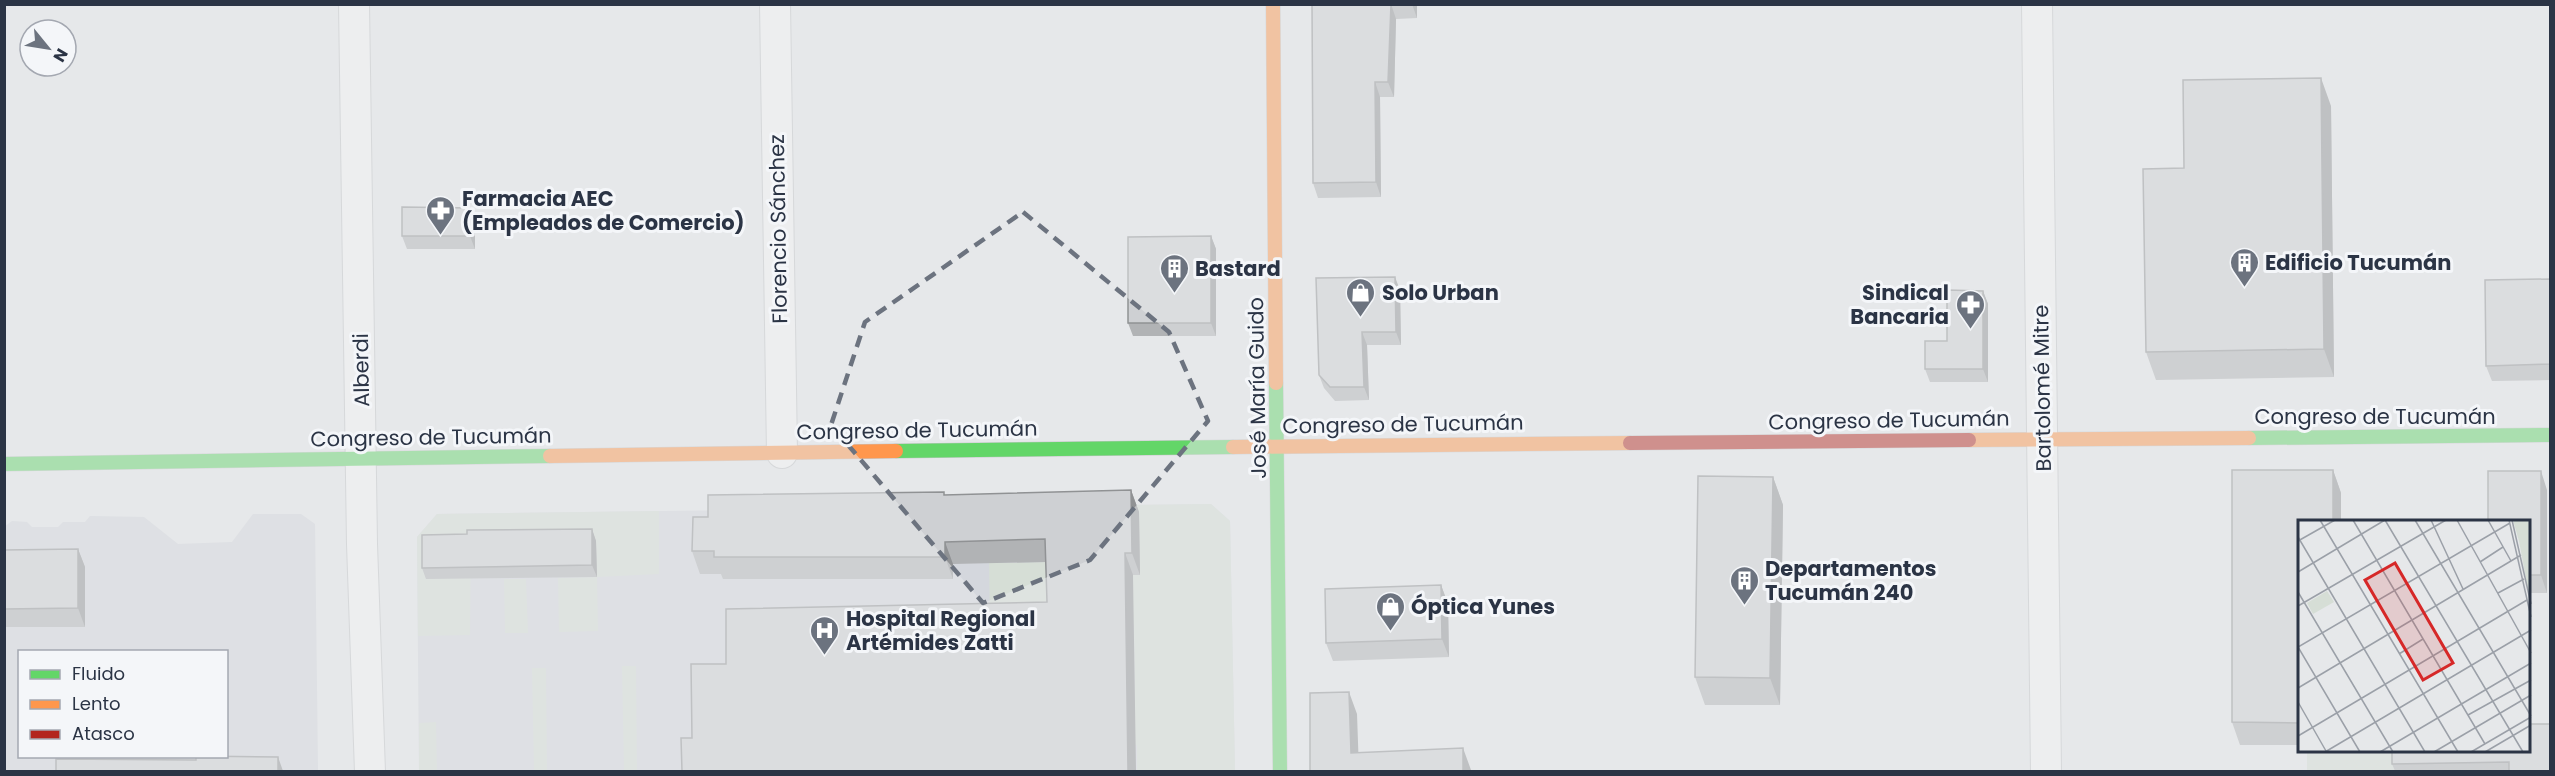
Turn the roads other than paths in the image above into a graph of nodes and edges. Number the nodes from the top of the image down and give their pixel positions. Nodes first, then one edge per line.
1 (354, 4) edge
2 (775, 4) edge
3 (1273, 4) edge
4 (2037, 4) edge
5 (2550, 435) edge
6 (2042, 440) junction
7 (1279, 446) junction
8 (782, 453) junction
9 (362, 459) junction
10 (4, 464) edge
11 (370, 771) edge
12 (1280, 771) edge
13 (2046, 771) edge

1 - 9 street, Alberdi
2 - 8 street, Florencio Sánchez
3 - 7 street, José María Guido
4 - 6 street, Bartolomé Mitre
5 - 6 street, Congreso de Tucumán
6 - 7 street, Congreso de Tucumán
6 - 13 street, Bartolomé Mitre
7 - 8 street, Congreso de Tucumán
7 - 12 street, José María Guido
8 - 9 street, Congreso de Tucumán
9 - 10 street, Congreso de Tucumán
9 - 11 street, Alberdi

